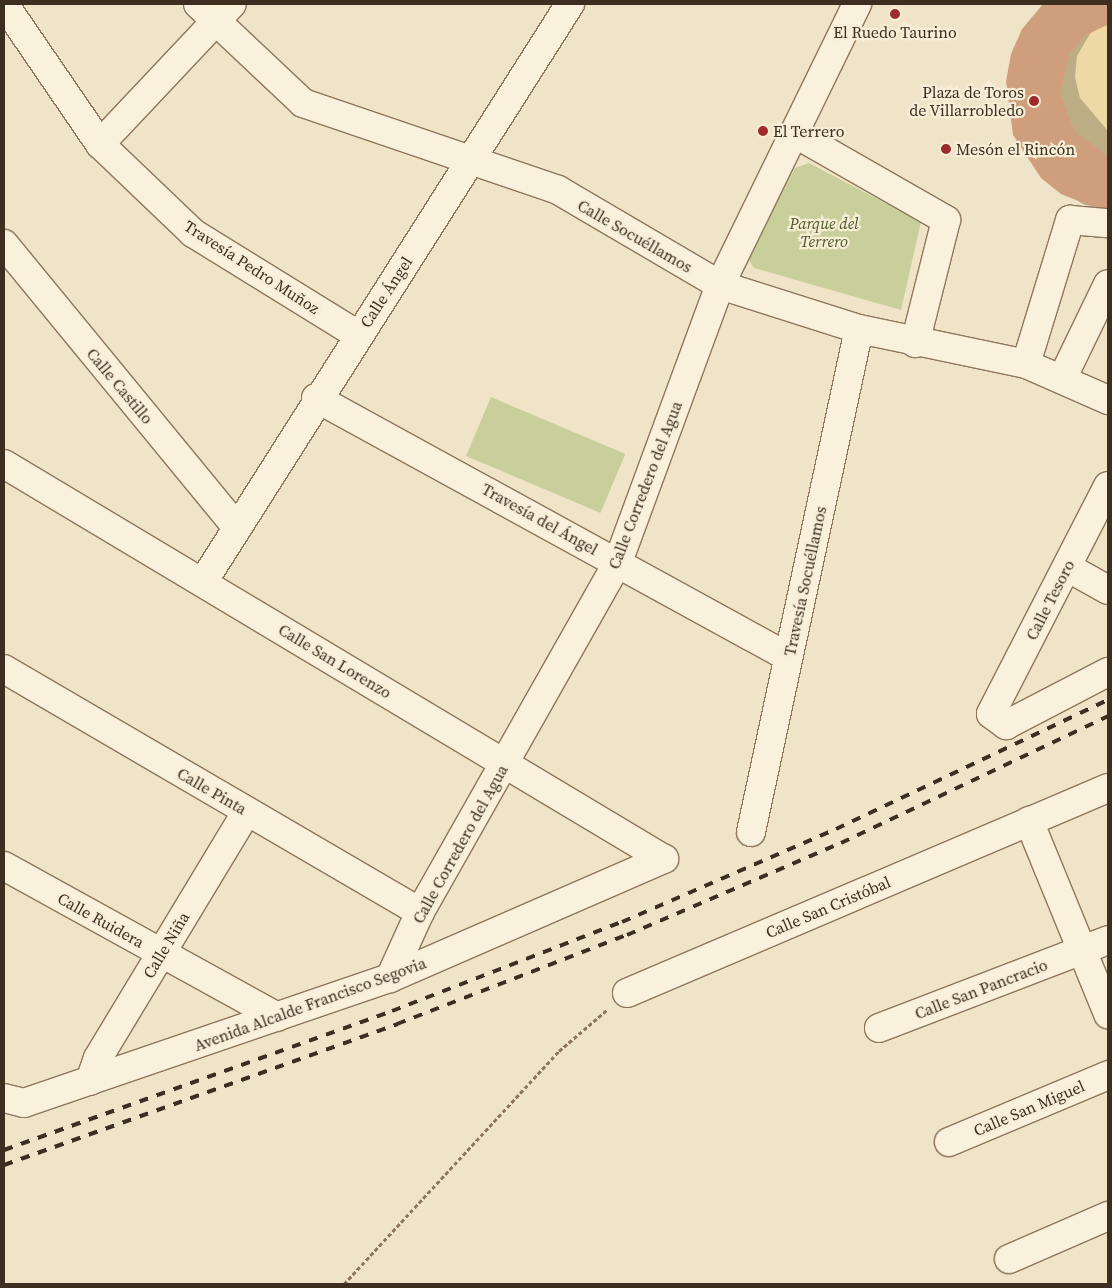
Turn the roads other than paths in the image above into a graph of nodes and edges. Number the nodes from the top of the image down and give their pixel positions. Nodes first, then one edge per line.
1 (4, 4) edge
2 (568, 4) edge
3 (857, 4) edge
4 (215, 10) edge
5 (796, 134) junction
6 (100, 144) junction
7 (472, 158) junction
8 (1108, 223) edge
9 (4, 244) edge
10 (1108, 284) edge
11 (720, 286) junction
12 (859, 329) junction
13 (358, 336) junction
14 (915, 343) junction
15 (1026, 364) junction
16 (1063, 377) junction
17 (316, 398) junction
18 (1108, 400) edge
19 (4, 464) edge
20 (1108, 486) edge
21 (237, 528) junction
22 (618, 562) junction
23 (1066, 567) junction
24 (203, 582) junction
25 (1108, 590) edge
26 (788, 657) junction
27 (4, 669) edge
28 (1108, 672) edge
29 (506, 762) junction
30 (1108, 788) edge
31 (247, 811) junction
32 (1029, 821) junction
33 (751, 832) dead end
34 (664, 859) joint
35 (8, 877) edge
36 (420, 912) junction
37 (1108, 940) edge
38 (1082, 950) junction
39 (161, 953) junction
40 (390, 978) junction
41 (627, 993) road end
42 (1108, 1014) edge
43 (277, 1017) junction
44 (879, 1028) dead end
45 (1108, 1075) edge
46 (90, 1081) junction
47 (11, 1104) edge
48 (949, 1142) dead end
49 (1108, 1216) edge
50 (1009, 1259) dead end

1 - 6 street, Travesía Pedro Muñoz
2 - 7 street, Calle Ángel
3 - 5 street, Calle Corredero del Agua
4 - 6 street
4 - 7 street, Calle Socuéllamos
5 - 11 street, Calle Corredero del Agua
5 - 14 street
6 - 13 street, Travesía Pedro Muñoz
7 - 11 street, Calle Socuéllamos
7 - 13 street, Calle Ángel
8 - 15 street
9 - 21 street, Calle Castillo
10 - 16 street
11 - 12 street, Calle Socuéllamos
11 - 22 street, Calle Corredero del Agua
12 - 14 street, Calle Socuéllamos
12 - 26 street, Travesía Socuéllamos
13 - 17 street, Calle Ángel
14 - 15 street, Calle Socuéllamos
15 - 16 street, Calle Socuéllamos
16 - 18 street, Calle Socuéllamos
17 - 21 street, Calle Ángel
17 - 22 street, Travesía del Ángel
19 - 24 street, Calle San Lorenzo
20 - 23 street, Calle Tesoro
21 - 24 street, Calle Ángel
22 - 26 street, Travesía del Ángel
22 - 29 street, Calle Corredero del Agua
23 - 25 street
23 - 28 street, Calle Tesoro
24 - 29 street, Calle San Lorenzo
26 - 33 street, Travesía Socuéllamos
27 - 31 street, Calle Pinta
29 - 34 street, Calle San Lorenzo
29 - 36 street, Calle Corredero del Agua
30 - 32 street, Calle San Cristóbal
31 - 36 street, Calle Pinta
31 - 39 street, Calle Niña
32 - 38 street
32 - 41 street, Calle San Cristóbal
34 - 40 street, Avenida Alcalde Francisco Segovia
35 - 39 street, Calle Ruidera
36 - 40 street, Calle Corredero del Agua
37 - 38 street, Calle San Pancracio
38 - 42 street
38 - 44 street, Calle San Pancracio
39 - 43 street, Calle Ruidera
39 - 46 street, Calle Niña
40 - 43 street, Avenida Alcalde Francisco Segovia
43 - 46 street, Avenida Alcalde Francisco Segovia
45 - 48 street, Calle San Miguel
46 - 47 street, Avenida Alcalde Francisco Segovia
49 - 50 street

